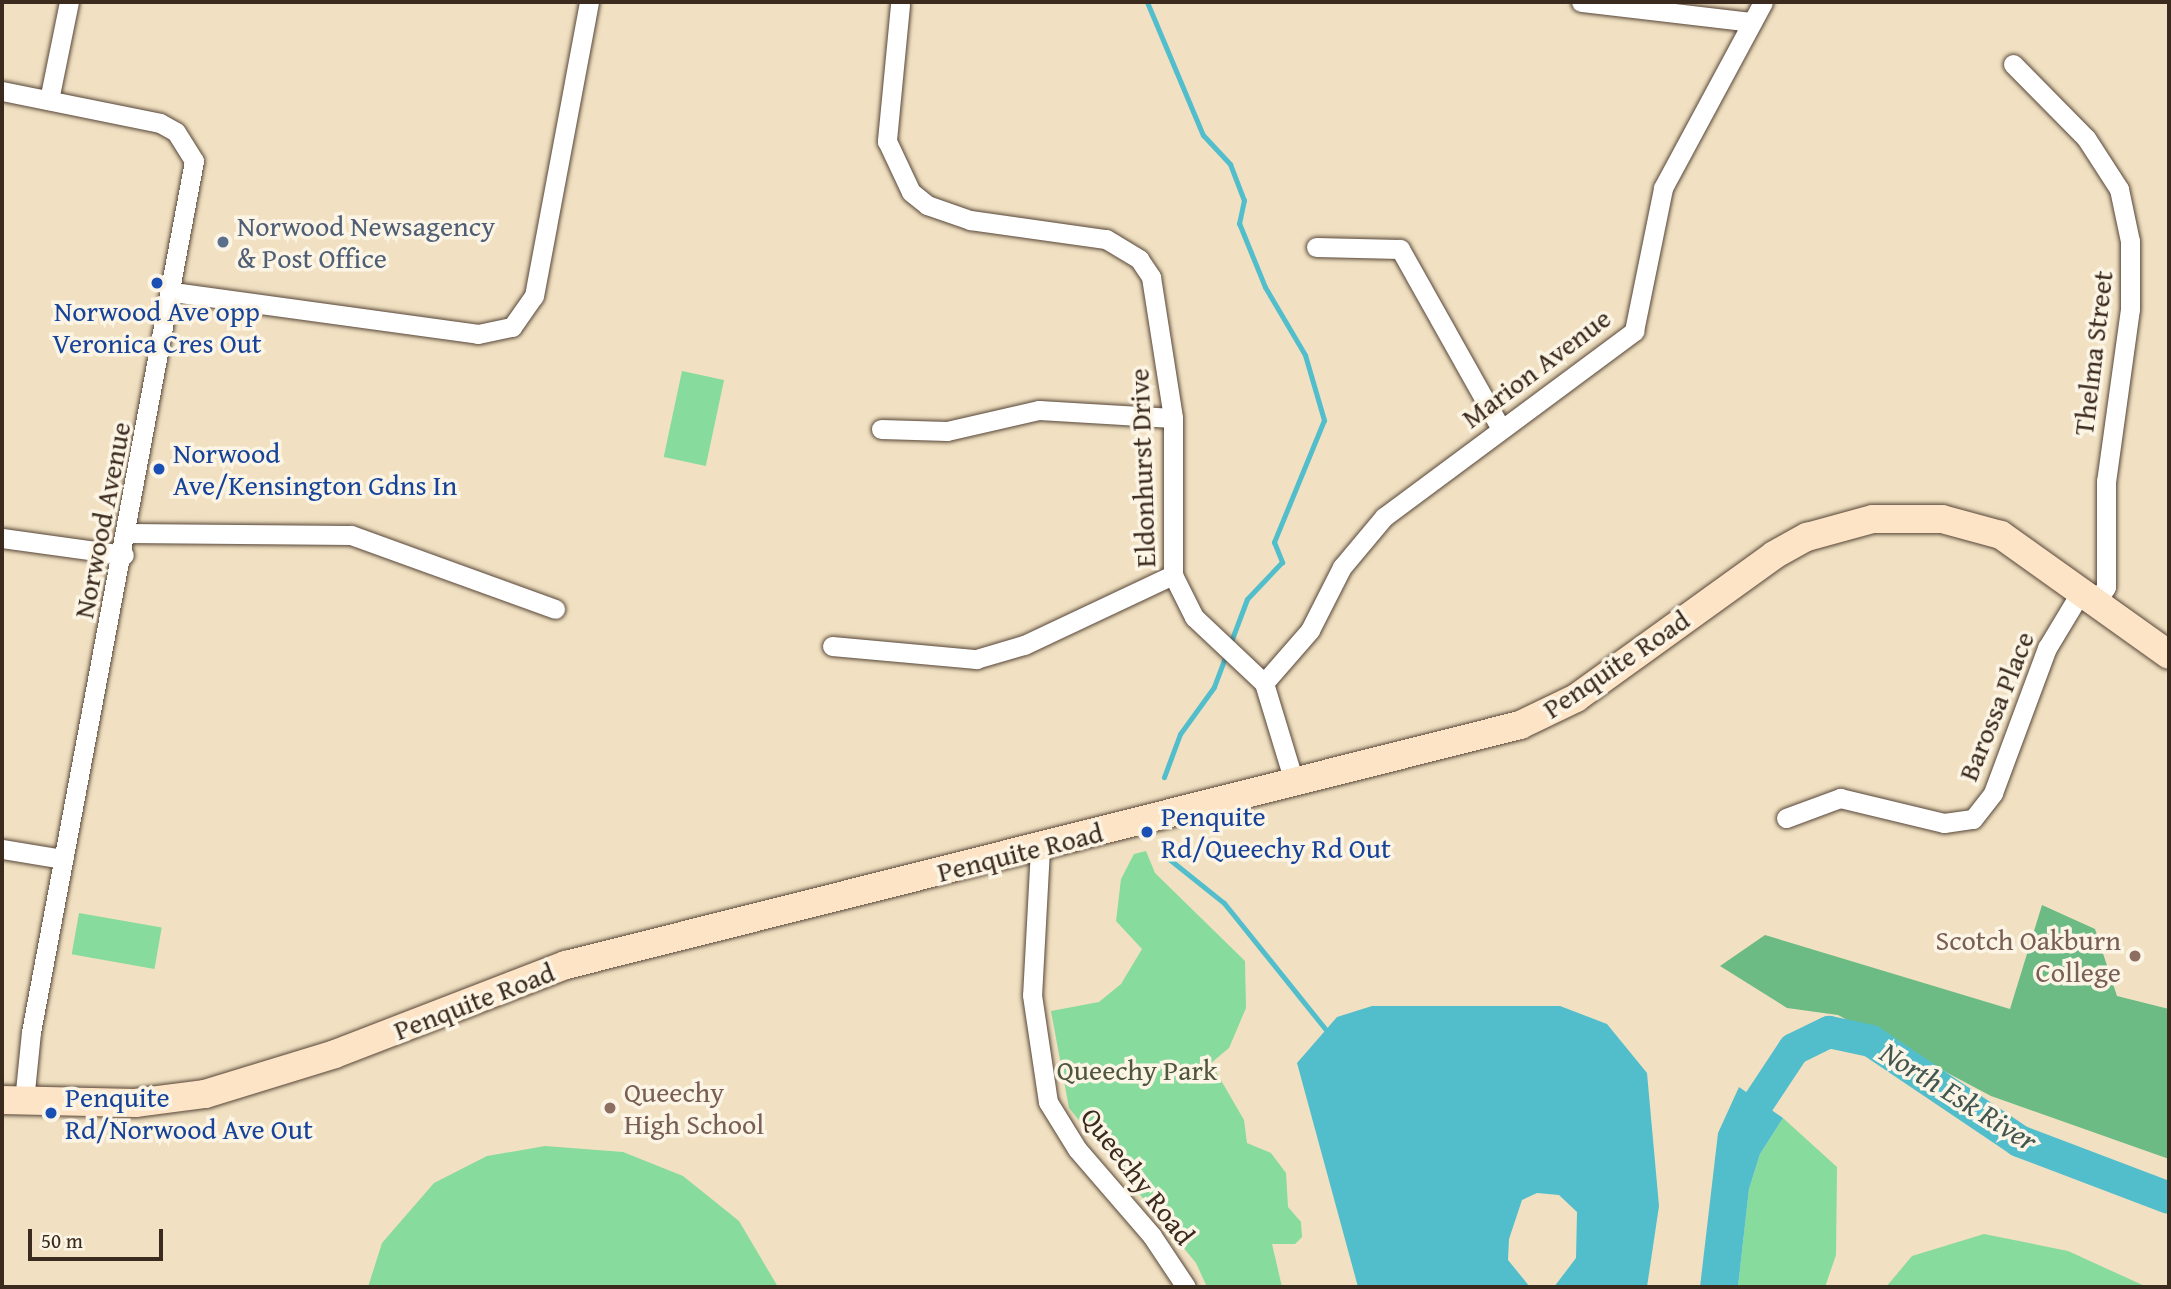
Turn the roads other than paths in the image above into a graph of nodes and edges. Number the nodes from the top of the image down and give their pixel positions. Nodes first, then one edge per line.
1 (69, 2) edge
2 (589, 2) edge
3 (1581, 2) edge
4 (1763, 2) edge
5 (900, 5) dead end
6 (1752, 22) junction
7 (2014, 64) dead end
8 (2, 91) edge
9 (49, 100) junction
10 (1316, 247) dead end
11 (173, 292) junction
12 (1173, 418) junction
13 (881, 429) dead end
14 (1502, 429) junction
15 (128, 533) junction
16 (2, 538) edge
17 (124, 555) junction
18 (1173, 575) junction
19 (2089, 596) junction
20 (555, 609) dead end
21 (832, 646) dead end
22 (2169, 655) edge
23 (1264, 683) junction
24 (1294, 782) junction
25 (1786, 818) dead end
26 (2, 849) edge
27 (1040, 849) junction
28 (63, 859) junction
29 (13, 1100) edge
30 (1186, 1287) edge

1 - 9 street
2 - 11 street
3 - 6 street
4 - 6 street, Marion Avenue
5 - 12 street, Eldonhurst Drive
6 - 14 street, Marion Avenue
7 - 19 street, Thelma Street
8 - 9 street, Norwood Avenue
9 - 11 street, Norwood Avenue
10 - 14 street
11 - 15 street, Norwood Avenue
12 - 13 street
12 - 18 street, Eldonhurst Drive
14 - 23 street, Marion Avenue
15 - 17 street, Norwood Avenue
15 - 20 street
16 - 17 street
17 - 28 street, Norwood Avenue
18 - 21 street
18 - 23 street, Eldonhurst Drive
19 - 22 street, Penquite Road
19 - 24 street, Penquite Road
19 - 25 street, Barossa Place
23 - 24 street, Eldonhurst Drive
24 - 27 street, Penquite Road
26 - 28 street
27 - 29 street, Penquite Road
27 - 30 street, Queechy Road
28 - 29 street, Norwood Avenue

